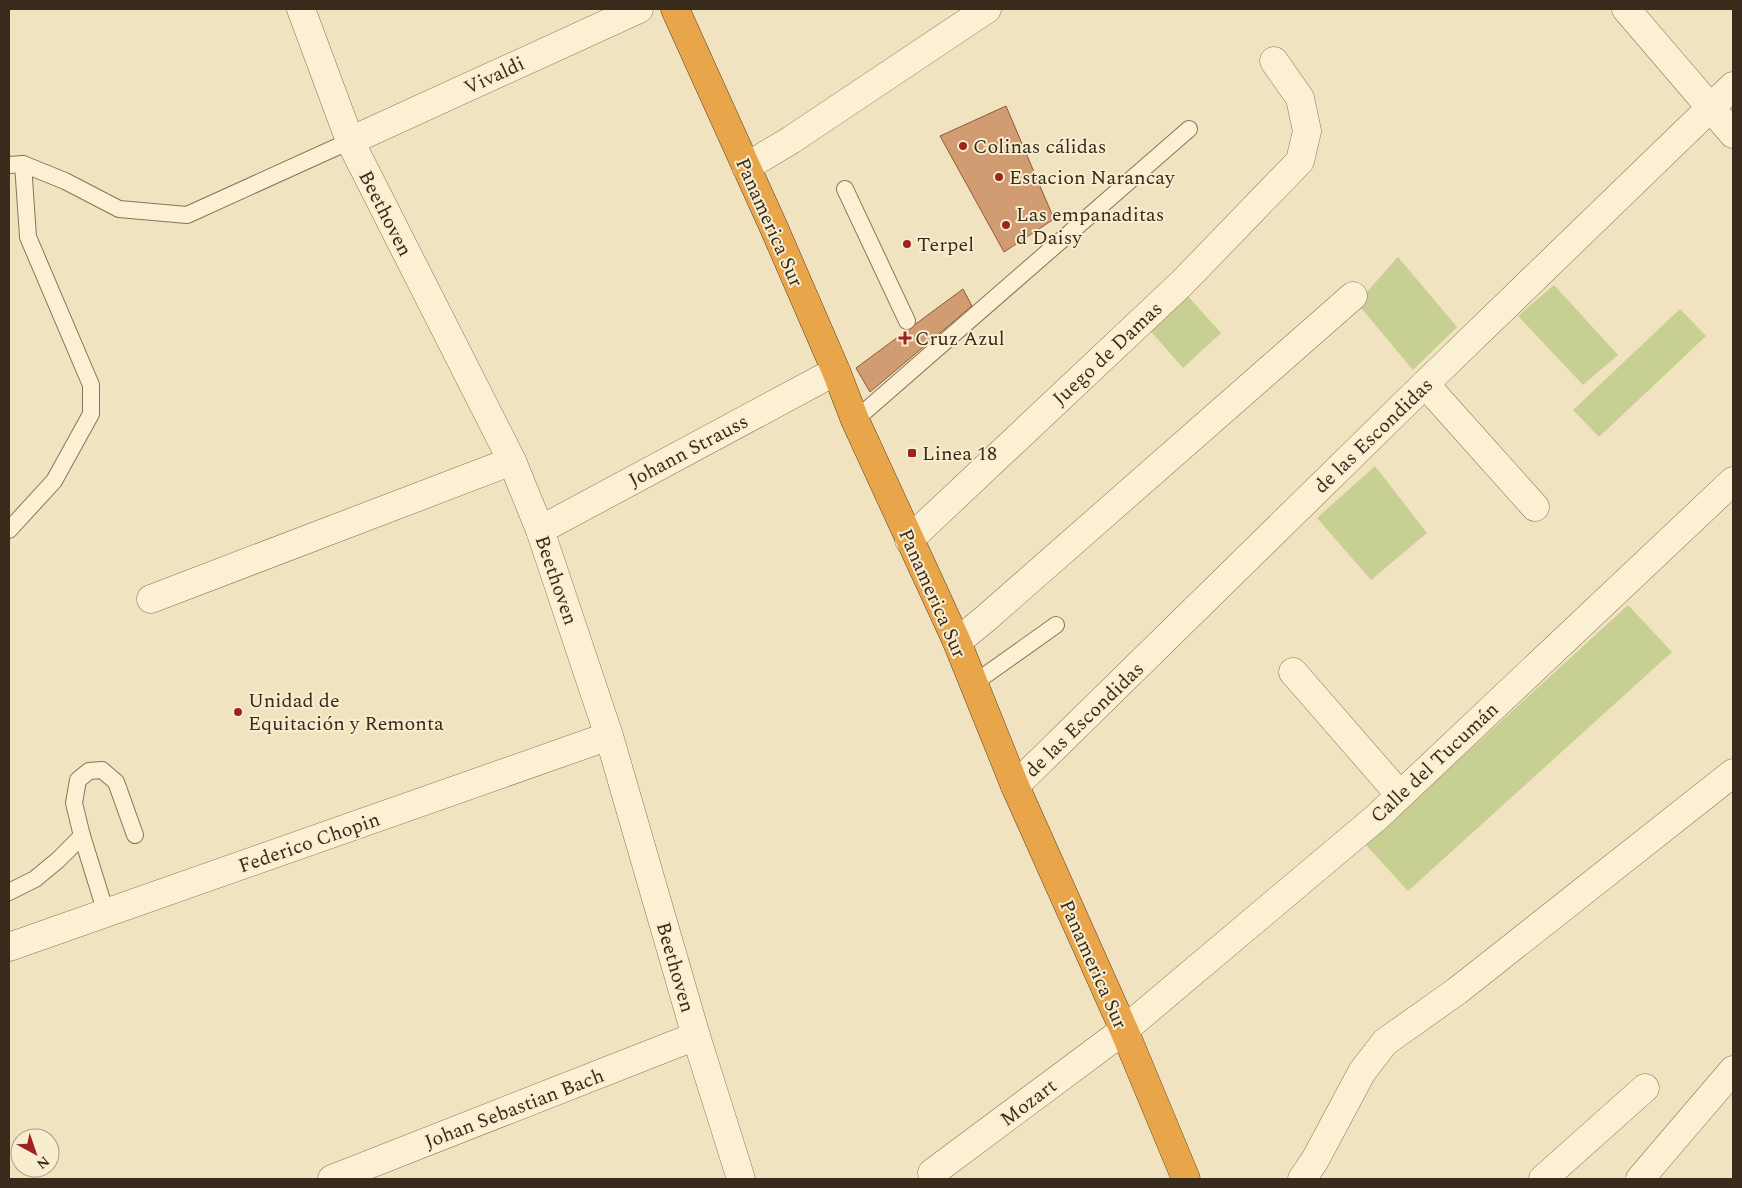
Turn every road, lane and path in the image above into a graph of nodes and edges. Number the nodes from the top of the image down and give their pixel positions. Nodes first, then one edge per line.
1 (301, 9) edge
2 (639, 9) edge
3 (675, 9) edge
4 (987, 9) edge
5 (1632, 11) edge
6 (1274, 61) dead end
7 (1733, 86) edge
8 (1711, 109) junction
9 (1189, 129) dead end
10 (1733, 134) edge
11 (350, 141) junction
12 (16, 164) edge
13 (746, 167) junction
14 (845, 189) dead end
15 (1353, 296) dead end
16 (907, 321) dead end
17 (836, 370) junction
18 (1425, 384) junction
19 (855, 420) junction
20 (512, 461) junction
21 (1733, 481) edge
22 (1535, 506) dead end
23 (9, 530) edge
24 (540, 530) junction
25 (909, 540) junction
26 (151, 599) dead end
27 (1056, 625) dead end
28 (956, 642) junction
29 (1293, 672) dead end
30 (973, 684) junction
31 (609, 736) junction
32 (1733, 773) edge
33 (1015, 786) junction
34 (1400, 795) junction
35 (135, 835) dead end
36 (82, 836) junction
37 (9, 892) edge
38 (106, 913) junction
39 (9, 947) edge
40 (1124, 1030) junction
41 (696, 1036) junction
42 (1733, 1070) edge
43 (1645, 1088) dead end
44 (932, 1174) dead end
45 (332, 1179) edge
46 (741, 1179) edge
47 (1186, 1179) edge
48 (1302, 1179) edge
49 (1543, 1179) edge
50 (1640, 1179) edge

1 - 11 street, Beethoven
2 - 11 street, Vivaldi
3 - 13 highway, Panamerica Sur
4 - 13 street
5 - 8 street
6 - 25 street, Juego de Damas
7 - 8 street, de las Escondidas
8 - 10 street
8 - 18 street, de las Escondidas
9 - 19 lane
11 - 12 lane
11 - 20 street, Beethoven
12 - 23 lane
13 - 17 highway, Panamerica Sur
14 - 16 lane
15 - 28 street
17 - 19 highway, Panamerica Sur
17 - 24 street, Johann Strauss
18 - 22 street
18 - 33 street, de las Escondidas
19 - 25 highway, Panamerica Sur
20 - 24 street, Beethoven
20 - 26 street
21 - 34 street, Calle del Tucumán
24 - 31 street, Beethoven
25 - 28 highway, Panamerica Sur
27 - 30 lane
28 - 30 highway, Panamerica Sur
29 - 34 street
30 - 33 highway, Panamerica Sur
31 - 38 street, Federico Chopin
31 - 41 street, Beethoven
32 - 48 street
33 - 40 highway, Panamerica Sur
34 - 40 street, Calle del Tucumán
35 - 36 lane
36 - 37 lane
36 - 38 lane
38 - 39 street, Federico Chopin
40 - 44 street, Mozart
40 - 47 highway, Panamerica Sur
41 - 45 street, Johan Sebastian Bach
41 - 46 street, Beethoven
42 - 50 street
43 - 49 street

